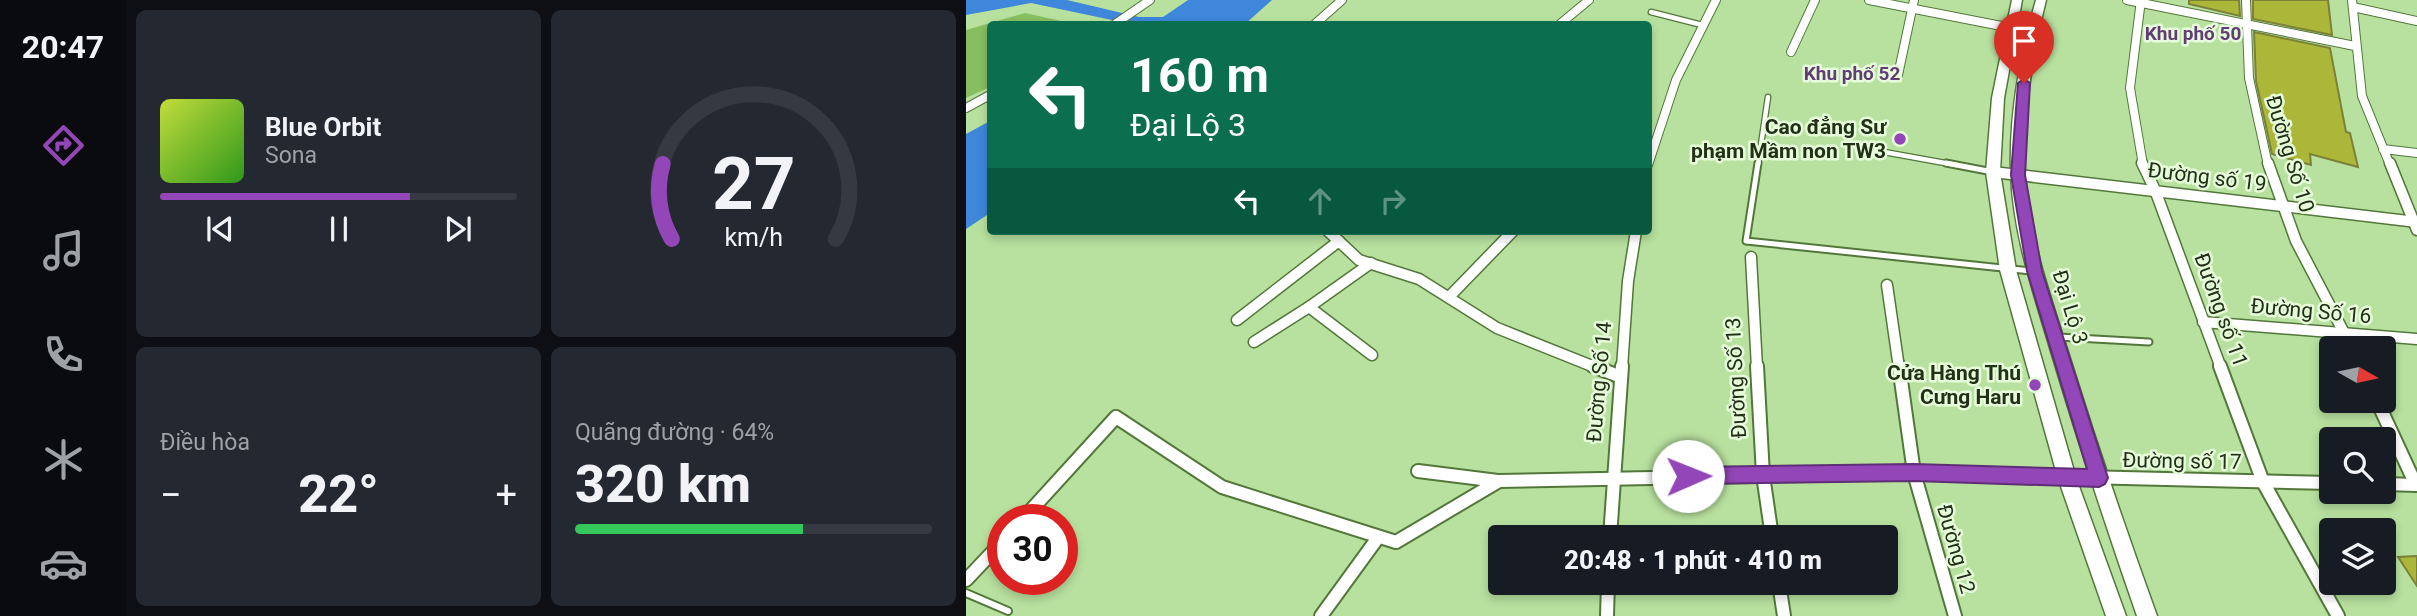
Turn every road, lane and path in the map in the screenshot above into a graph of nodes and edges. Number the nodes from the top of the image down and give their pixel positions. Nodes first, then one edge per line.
1 (1150, 0) edge
2 (1342, 0) edge
3 (1589, 0) edge
4 (1716, 0) edge
5 (1815, 0) edge
6 (1869, 0) edge
7 (2018, 0) edge
8 (2041, 0) edge
9 (2127, 0) edge
10 (2246, 0) edge
11 (2140, 1) edge
12 (1912, 4) edge
13 (2353, 4) edge
14 (1651, 12) dead end
15 (1120, 21) edge
16 (1318, 21) edge
17 (1564, 21) edge
18 (2417, 22) edge
19 (2244, 23) junction
20 (1702, 25) junction
21 (2010, 28) junction
22 (2032, 32) junction
23 (2354, 46) junction
24 (1791, 52) dead end
25 (1898, 75) dead end
26 (987, 97) edge
27 (1768, 97) dead end
28 (966, 108) edge
29 (1652, 136) edge
30 (2383, 149) junction
31 (1874, 150) dead end
32 (2417, 153) edge
33 (1993, 172) junction
34 (2018, 175) junction
35 (2155, 190) junction
36 (2282, 205) junction
37 (2415, 224) edge
38 (1332, 235) edge
39 (1509, 235) edge
40 (1636, 235) edge
41 (1339, 241) junction
42 (1751, 257) dead end
43 (1371, 264) junction
44 (2008, 270) junction
45 (2034, 271) junction
46 (1887, 285) dead end
47 (1448, 297) junction
48 (1310, 307) junction
49 (1237, 320) dead end
50 (2203, 322) junction
51 (2345, 333) junction
52 (2055, 336) junction
53 (2346, 336) edge
54 (2417, 339) edge
55 (1254, 342) dead end
56 (2149, 342) dead end
57 (1372, 355) dead end
58 (1620, 377) junction
59 (2382, 413) edge
60 (1418, 471) dead end
61 (1914, 473) junction
62 (1763, 475) junction
63 (1612, 477) junction
64 (2067, 478) junction
65 (2099, 478) junction
66 (1499, 481) junction
67 (2263, 482) junction
68 (2319, 483) edge
69 (2396, 484) edge
70 (2416, 485) edge
71 (1037, 504) edge
72 (1610, 525) edge
73 (1770, 525) edge
74 (1377, 539) junction
75 (987, 558) edge
76 (966, 580) edge
77 (966, 593) edge
78 (1608, 595) edge
79 (1781, 595) edge
80 (1008, 611) dead end
81 (1321, 616) edge
82 (1607, 616) edge
83 (1784, 616) edge
84 (1955, 616) edge
85 (2116, 616) edge
86 (2147, 616) edge
87 (2338, 616) edge

1 - 15 street
2 - 16 street
3 - 17 street
4 - 20 street
5 - 24 street
6 - 12 street
7 - 21 street
8 - 22 street, Đại Lộ 3
9 - 11 street
10 - 19 street, Đường Số 10
11 - 19 street
11 - 35 street, Đường số 11
12 - 21 street
12 - 25 street
13 - 18 street
13 - 23 street
14 - 20 lane
19 - 23 street
19 - 36 street, Đường Số 10
20 - 29 street
21 - 22 street
21 - 33 street
22 - 34 street, Đại Lộ 3
23 - 30 street
26 - 28 street
27 - 44 lane
30 - 32 street
30 - 37 street
31 - 33 lane
33 - 34 street, Đường số 19
33 - 44 street
34 - 35 street, Đường số 19
34 - 45 street, Đại Lộ 3
35 - 36 street, Đường số 19
35 - 50 street, Đường số 11
36 - 37 street, Đường số 19
36 - 51 street, Đường Số 10
38 - 41 street
39 - 47 street
40 - 58 street, Đường Số 14
41 - 43 street
41 - 49 street
42 - 62 street, Đường Số 13
43 - 47 street
43 - 48 street
44 - 45 lane
44 - 64 street
45 - 52 street, Đại Lộ 3
46 - 61 street, Đường 12
47 - 58 street
48 - 55 street
48 - 57 street
50 - 51 street, Đường Số 16
50 - 67 street, Đường số 11
51 - 53 street, Đường Số 10
51 - 54 street, Đường Số 16
52 - 56 lane
52 - 65 street, Đại Lộ 3
58 - 63 street, Đường Số 14
59 - 70 street
60 - 66 street, Đường số 17
61 - 62 street, Đường số 17
61 - 64 street, Đường số 17
61 - 84 street, Đường 12
62 - 63 street, Đường số 17
62 - 73 street, Đường Số 13
63 - 66 street, Đường số 17
63 - 72 street, Đường Số 14
64 - 65 street, Đường số 17
64 - 85 street
65 - 67 street, Đường số 17
65 - 86 street, Đại Lộ 3
66 - 74 street
67 - 68 street, Đường số 17
67 - 87 street, Đường số 11
69 - 70 street
71 - 74 street
74 - 81 street
75 - 76 street
77 - 80 lane
78 - 82 street
79 - 83 street

